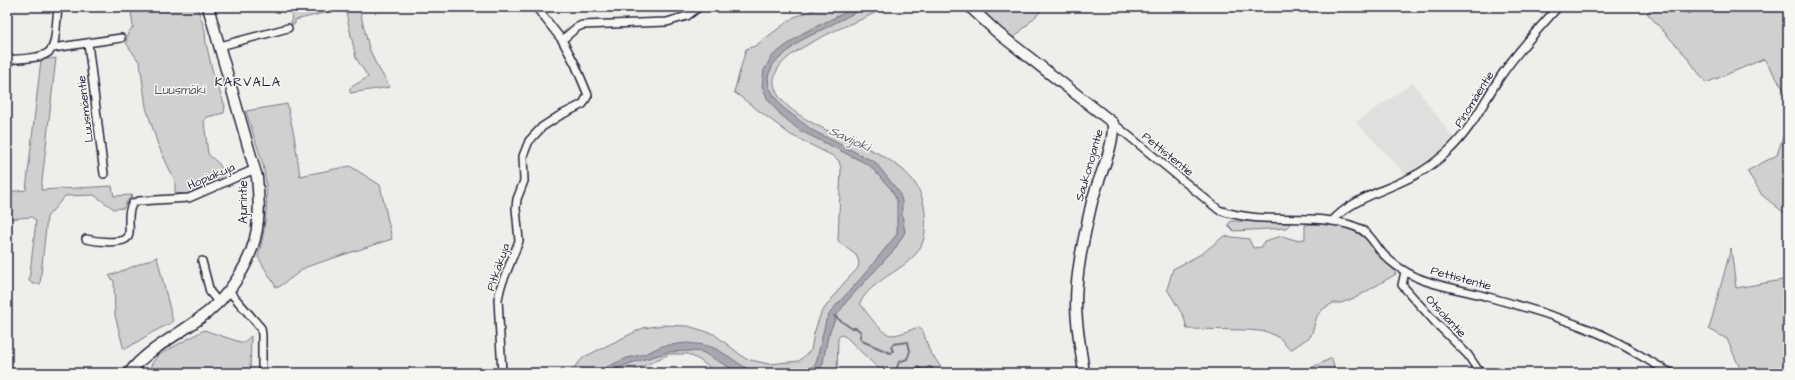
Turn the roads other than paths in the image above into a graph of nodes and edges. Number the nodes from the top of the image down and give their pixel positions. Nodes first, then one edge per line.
1 (58, 7) edge
2 (208, 7) edge
3 (536, 7) edge
4 (699, 7) edge
5 (970, 7) edge
6 (1558, 7) edge
7 (288, 28) dead end
8 (122, 38) dead end
9 (562, 40) junction
10 (88, 43) junction
11 (220, 46) junction
12 (53, 48) junction
13 (7, 60) edge
14 (1113, 124) junction
15 (255, 169) junction
16 (104, 174) dead end
17 (1332, 221) junction
18 (86, 239) dead end
19 (202, 261) dead end
20 (1405, 272) junction
21 (229, 291) junction
22 (219, 303) junction
23 (129, 373) edge
24 (262, 373) edge
25 (502, 373) edge
26 (1084, 373) edge
27 (1480, 373) edge
28 (1671, 373) edge

1 - 12 street
2 - 11 street, Ajurintie
3 - 9 street, Pitkäkuja
4 - 9 street
5 - 14 street, Saukonojantie
6 - 17 street, Pinomäentie
7 - 11 street
8 - 10 street
9 - 25 street, Pitkäkuja
10 - 12 street
10 - 16 street, Luusmäentie
11 - 15 street, Ajurintie
12 - 13 street
14 - 17 street, Pettistentie
14 - 26 street, Saukonojantie
15 - 18 street, Hopiakuja
15 - 21 street, Ajurintie
17 - 20 street, Pettistentie
19 - 22 street
20 - 27 street, Otsolantie
20 - 28 street, Pettistentie
21 - 22 street, Ajurintie
21 - 24 street
22 - 23 street, Ajurintie

